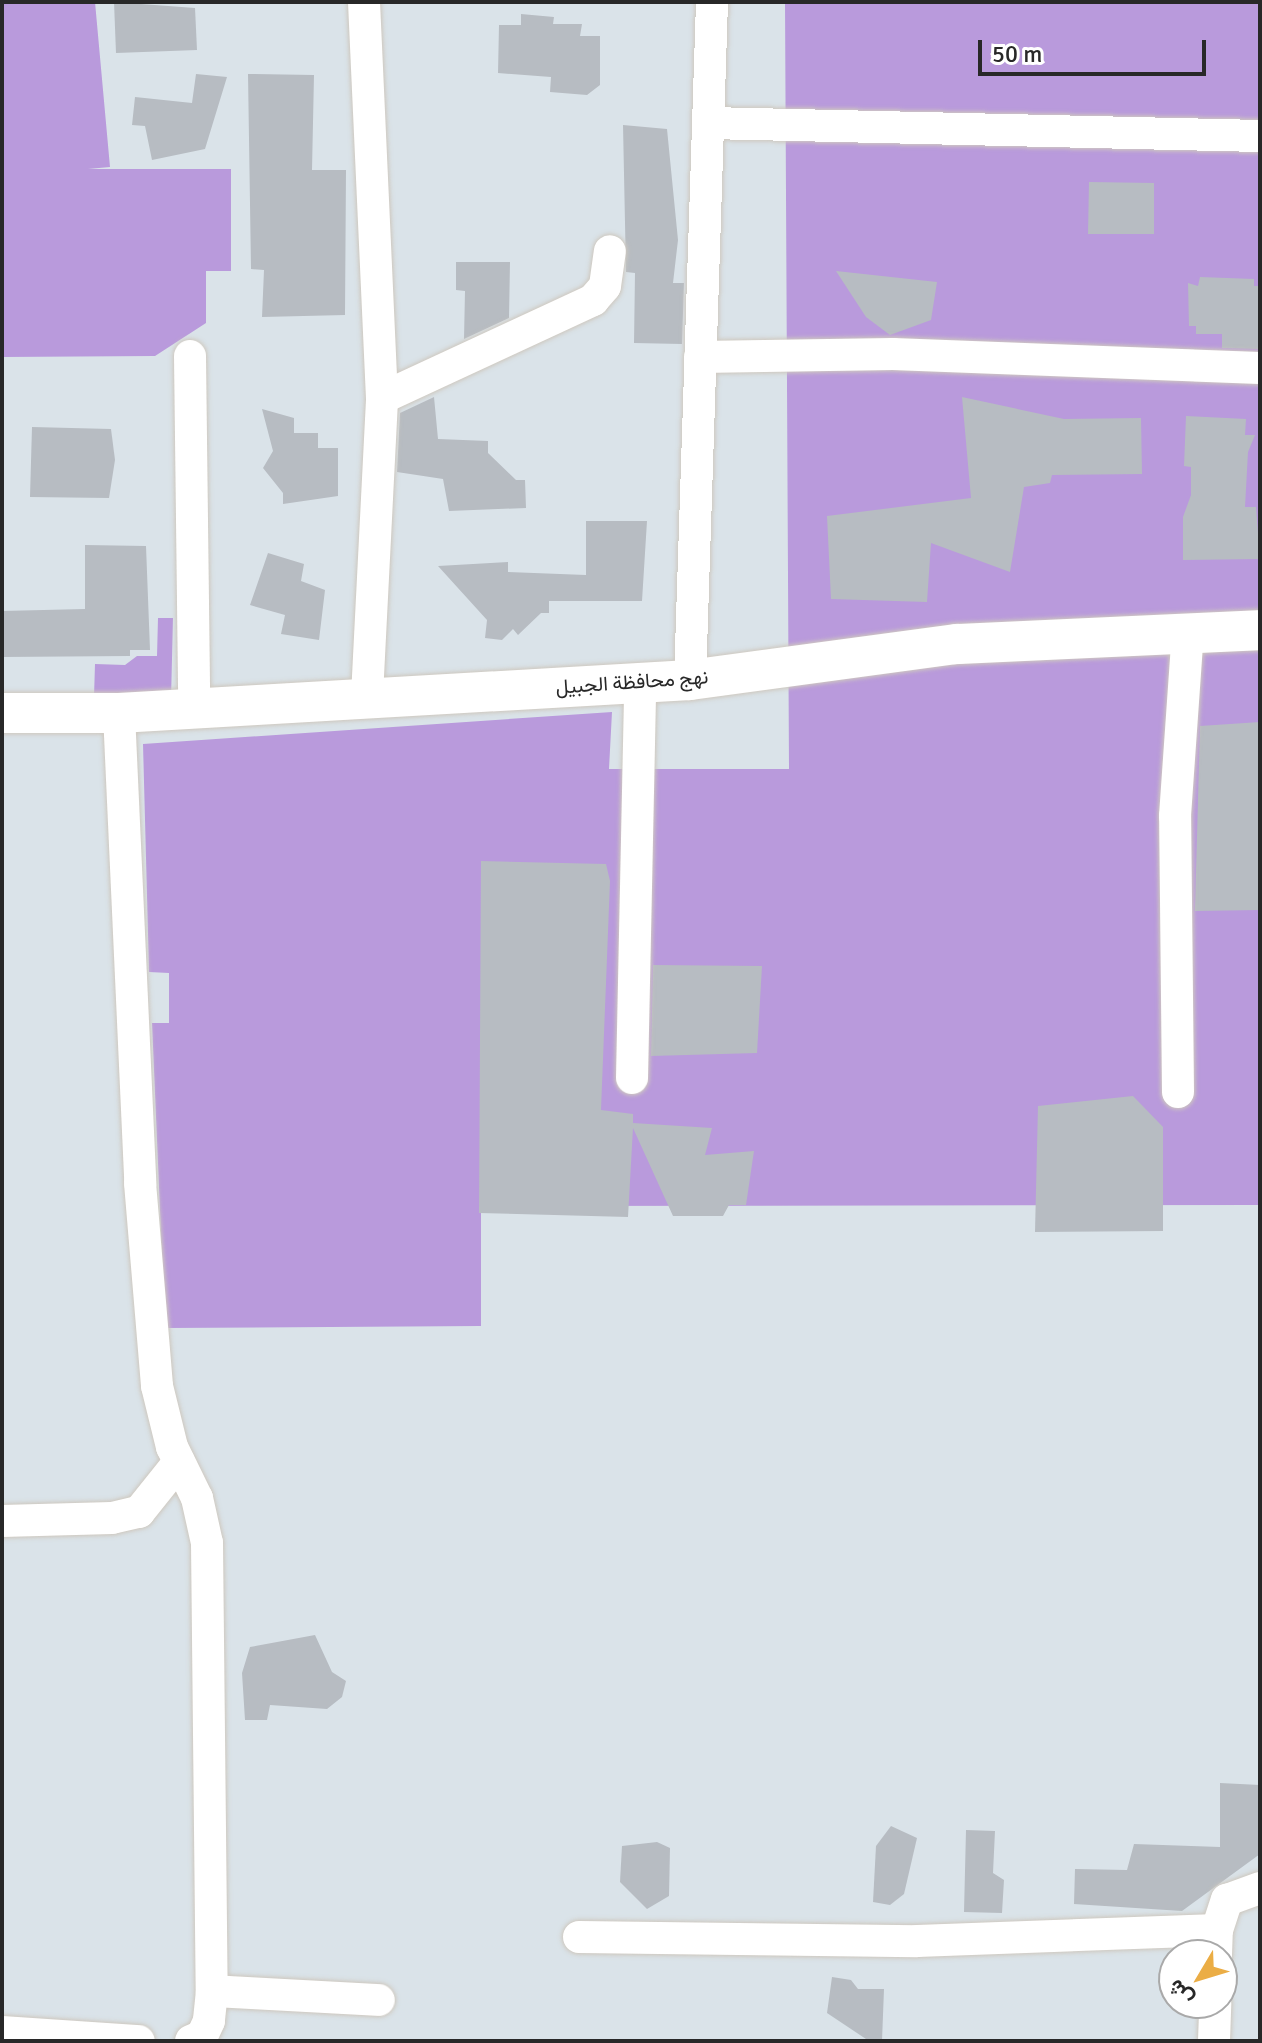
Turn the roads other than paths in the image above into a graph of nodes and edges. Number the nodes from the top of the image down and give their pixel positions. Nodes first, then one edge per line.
1 (364, 2) edge
2 (712, 2) edge
3 (709, 123) junction
4 (1260, 136) edge
5 (610, 251) dead end
6 (190, 356) dead end
7 (700, 357) junction
8 (1260, 368) edge
9 (382, 398) junction
10 (1260, 630) edge
11 (1188, 632) junction
12 (690, 680) junction
13 (640, 682) junction
14 (367, 696) junction
15 (194, 706) junction
16 (2, 713) edge
17 (119, 713) junction
18 (632, 1078) dead end
19 (1178, 1092) dead end
20 (179, 1462) junction
21 (2, 1521) edge
22 (1260, 1888) edge
23 (579, 1937) dead end
24 (1217, 1939) edge
25 (1158, 1942) edge
26 (212, 1991) junction
27 (379, 2000) dead end
28 (1215, 2019) edge
29 (2, 2032) edge
30 (139, 2041) edge
31 (191, 2041) edge
32 (1214, 2041) edge

1 - 9 street
2 - 3 street
3 - 4 street
3 - 7 street
5 - 9 street
6 - 15 street
7 - 8 street
7 - 12 street
9 - 14 street
10 - 11 street, نهج محافظة الجبيل
11 - 12 street, نهج محافظة الجبيل
11 - 19 street
12 - 13 street, نهج محافظة الجبيل
13 - 14 street, نهج محافظة الجبيل
13 - 18 street
14 - 15 street, نهج محافظة الجبيل
15 - 17 street, نهج محافظة الجبيل
16 - 17 street, نهج محافظة الجبيل
17 - 20 street
20 - 21 street
20 - 26 street
22 - 24 street
23 - 25 street
26 - 27 street
26 - 31 street
28 - 32 street
29 - 30 street

